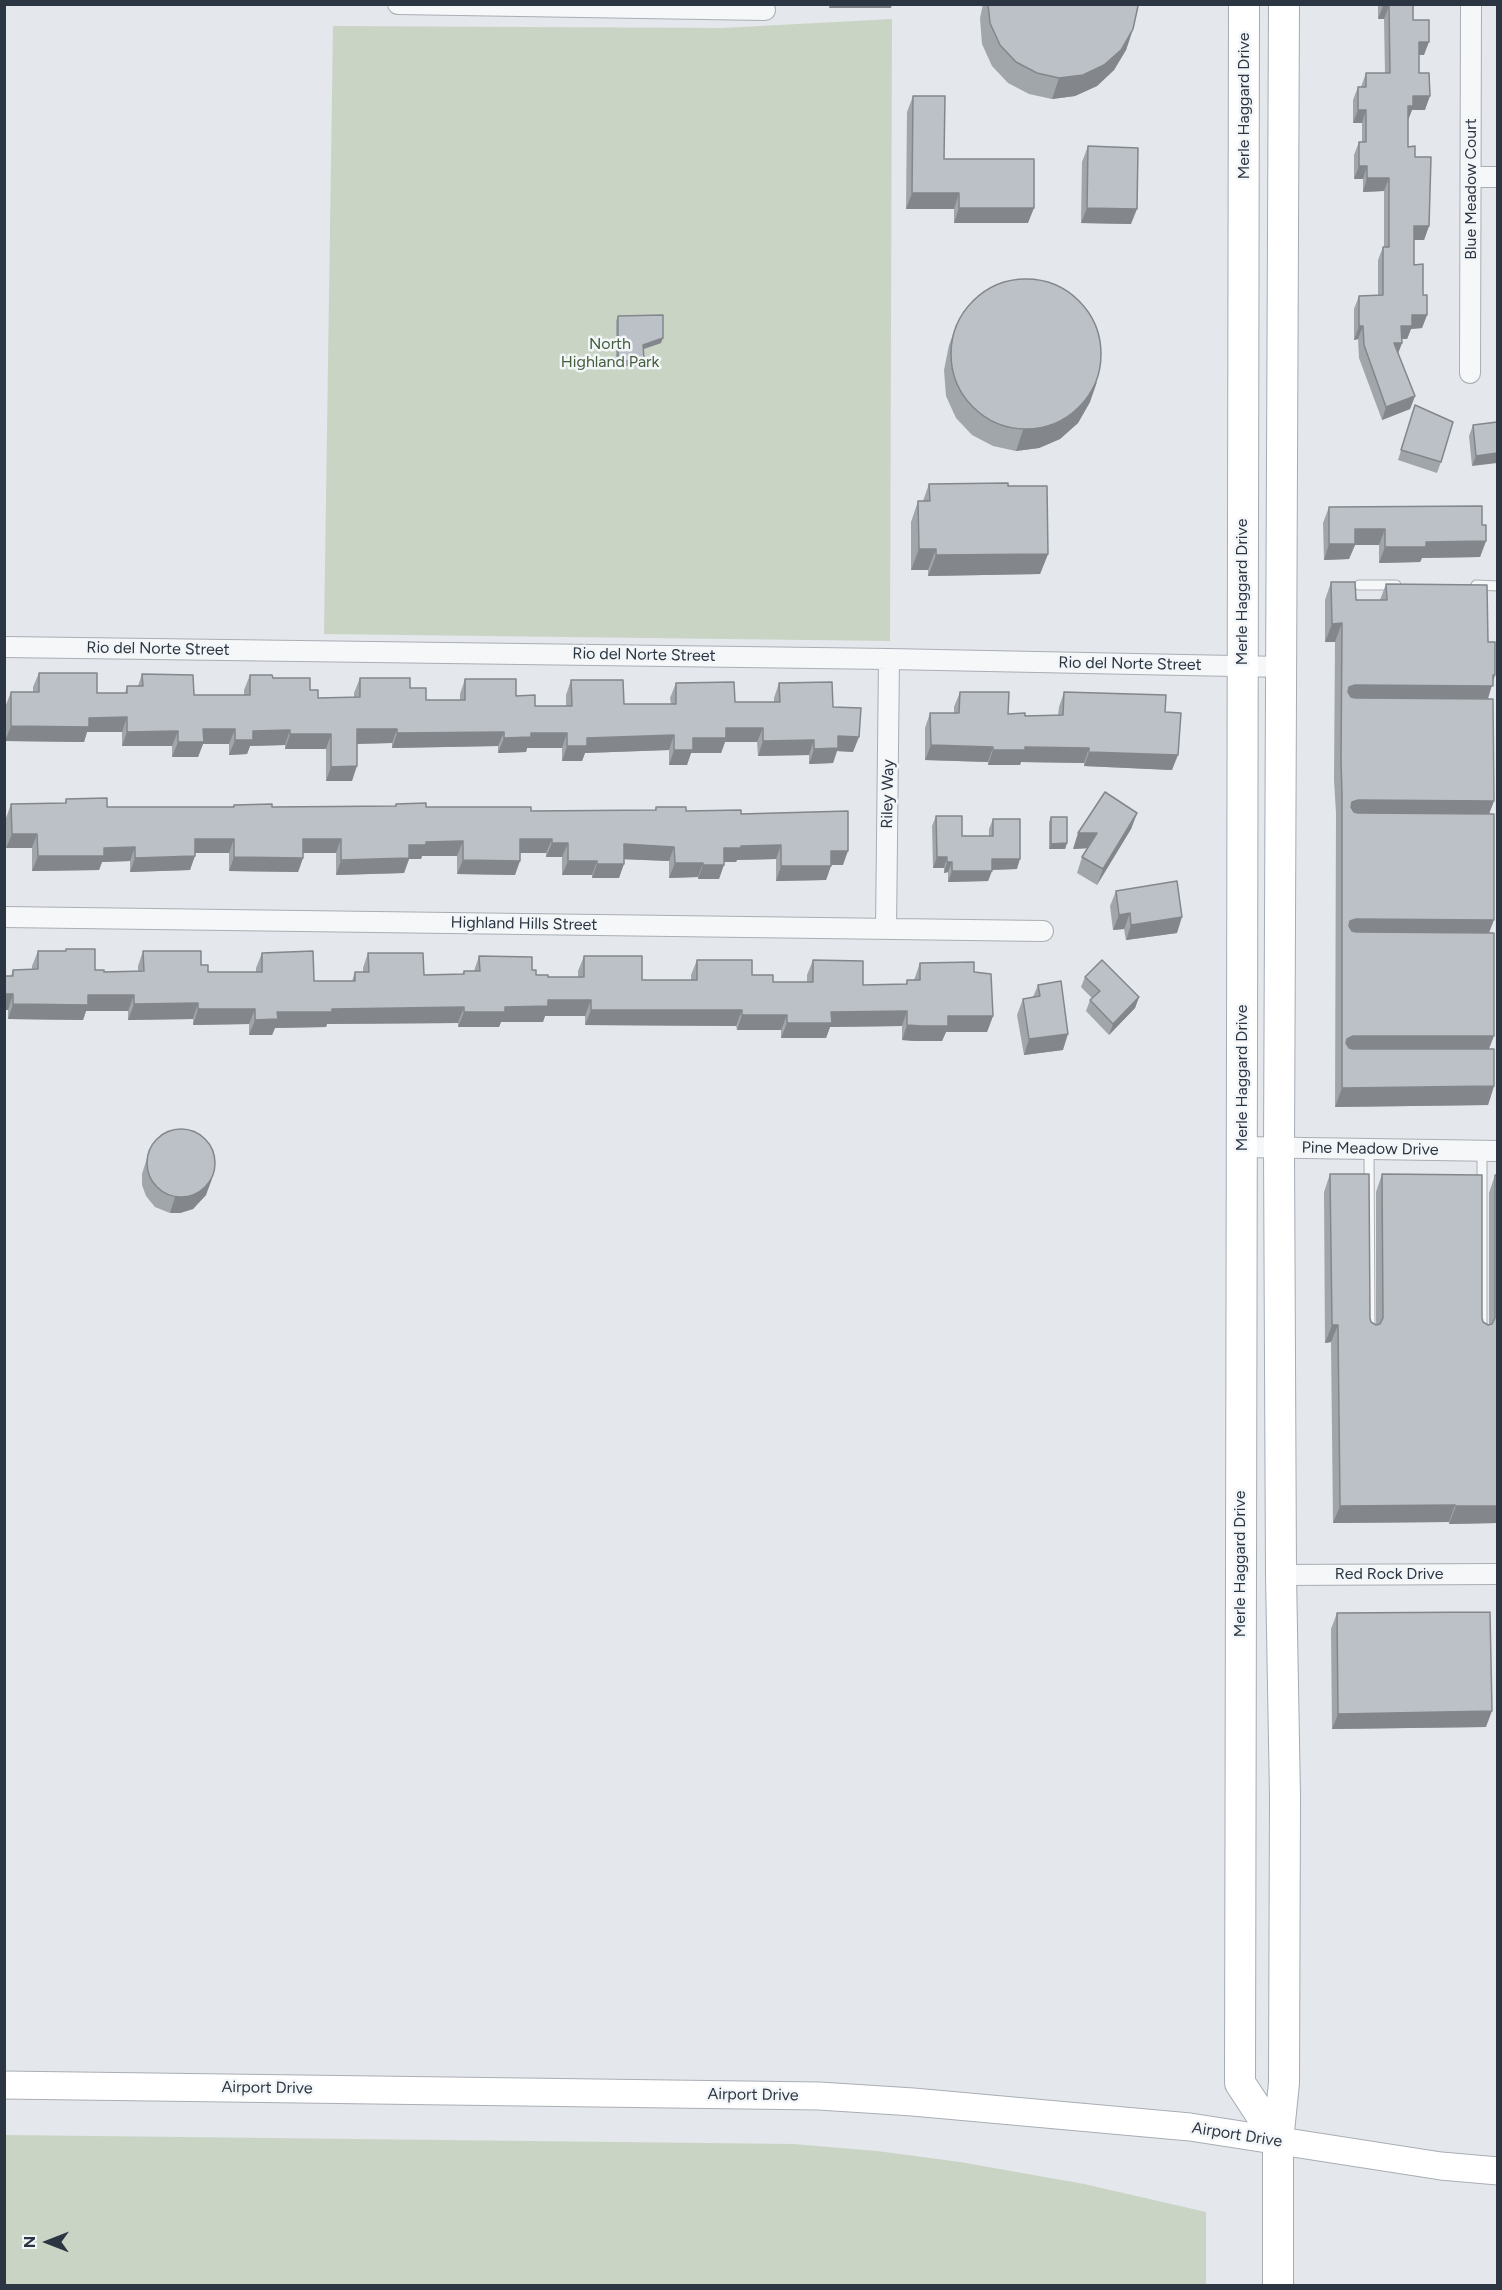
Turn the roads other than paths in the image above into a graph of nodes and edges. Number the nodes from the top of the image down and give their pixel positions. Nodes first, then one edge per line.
1 (398, 4) edge
2 (1244, 4) edge
3 (1284, 4) edge
4 (1471, 4) edge
5 (517, 5) edge
6 (765, 10) dead end
7 (1471, 177) junction
8 (1497, 177) edge
9 (1470, 373) dead end
10 (1462, 584) edge
11 (1359, 585) dead end
12 (1406, 585) edge
13 (1497, 586) edge
14 (4, 647) edge
15 (890, 659) junction
16 (1242, 666) junction
17 (1283, 667) junction
18 (4, 917) edge
19 (886, 928) junction
20 (1043, 931) dead end
21 (1242, 1147) junction
22 (1279, 1148) junction
23 (1370, 1149) junction
24 (1490, 1151) edge
25 (1370, 1336) edge
26 (1482, 1336) edge
27 (1497, 1574) edge
28 (1281, 1575) junction
29 (4, 2085) edge
30 (1278, 2141) junction
31 (1497, 2171) edge
32 (1278, 2286) edge

1 - 5 street
2 - 16 main road, Merle Haggard Drive
3 - 17 main road
4 - 7 street, Blue Meadow Court
5 - 6 street
7 - 8 street
7 - 9 street, Blue Meadow Court
10 - 13 lane
11 - 12 lane
14 - 15 street, Rio del Norte Street
15 - 16 street, Rio del Norte Street
15 - 19 street, Riley Way
16 - 17 street, Rio del Norte Street
16 - 21 main road, Merle Haggard Drive
17 - 22 main road
18 - 19 street, Highland Hills Street
19 - 20 street, Highland Hills Street
21 - 22 street, Pine Meadow Drive
21 - 30 main road, Merle Haggard Drive
22 - 23 street, Pine Meadow Drive
22 - 28 main road
23 - 24 street, Pine Meadow Drive
23 - 25 lane
24 - 26 lane
27 - 28 street, Red Rock Drive
28 - 30 main road
29 - 30 main road, Airport Drive
30 - 31 main road, Airport Drive
30 - 32 main road

